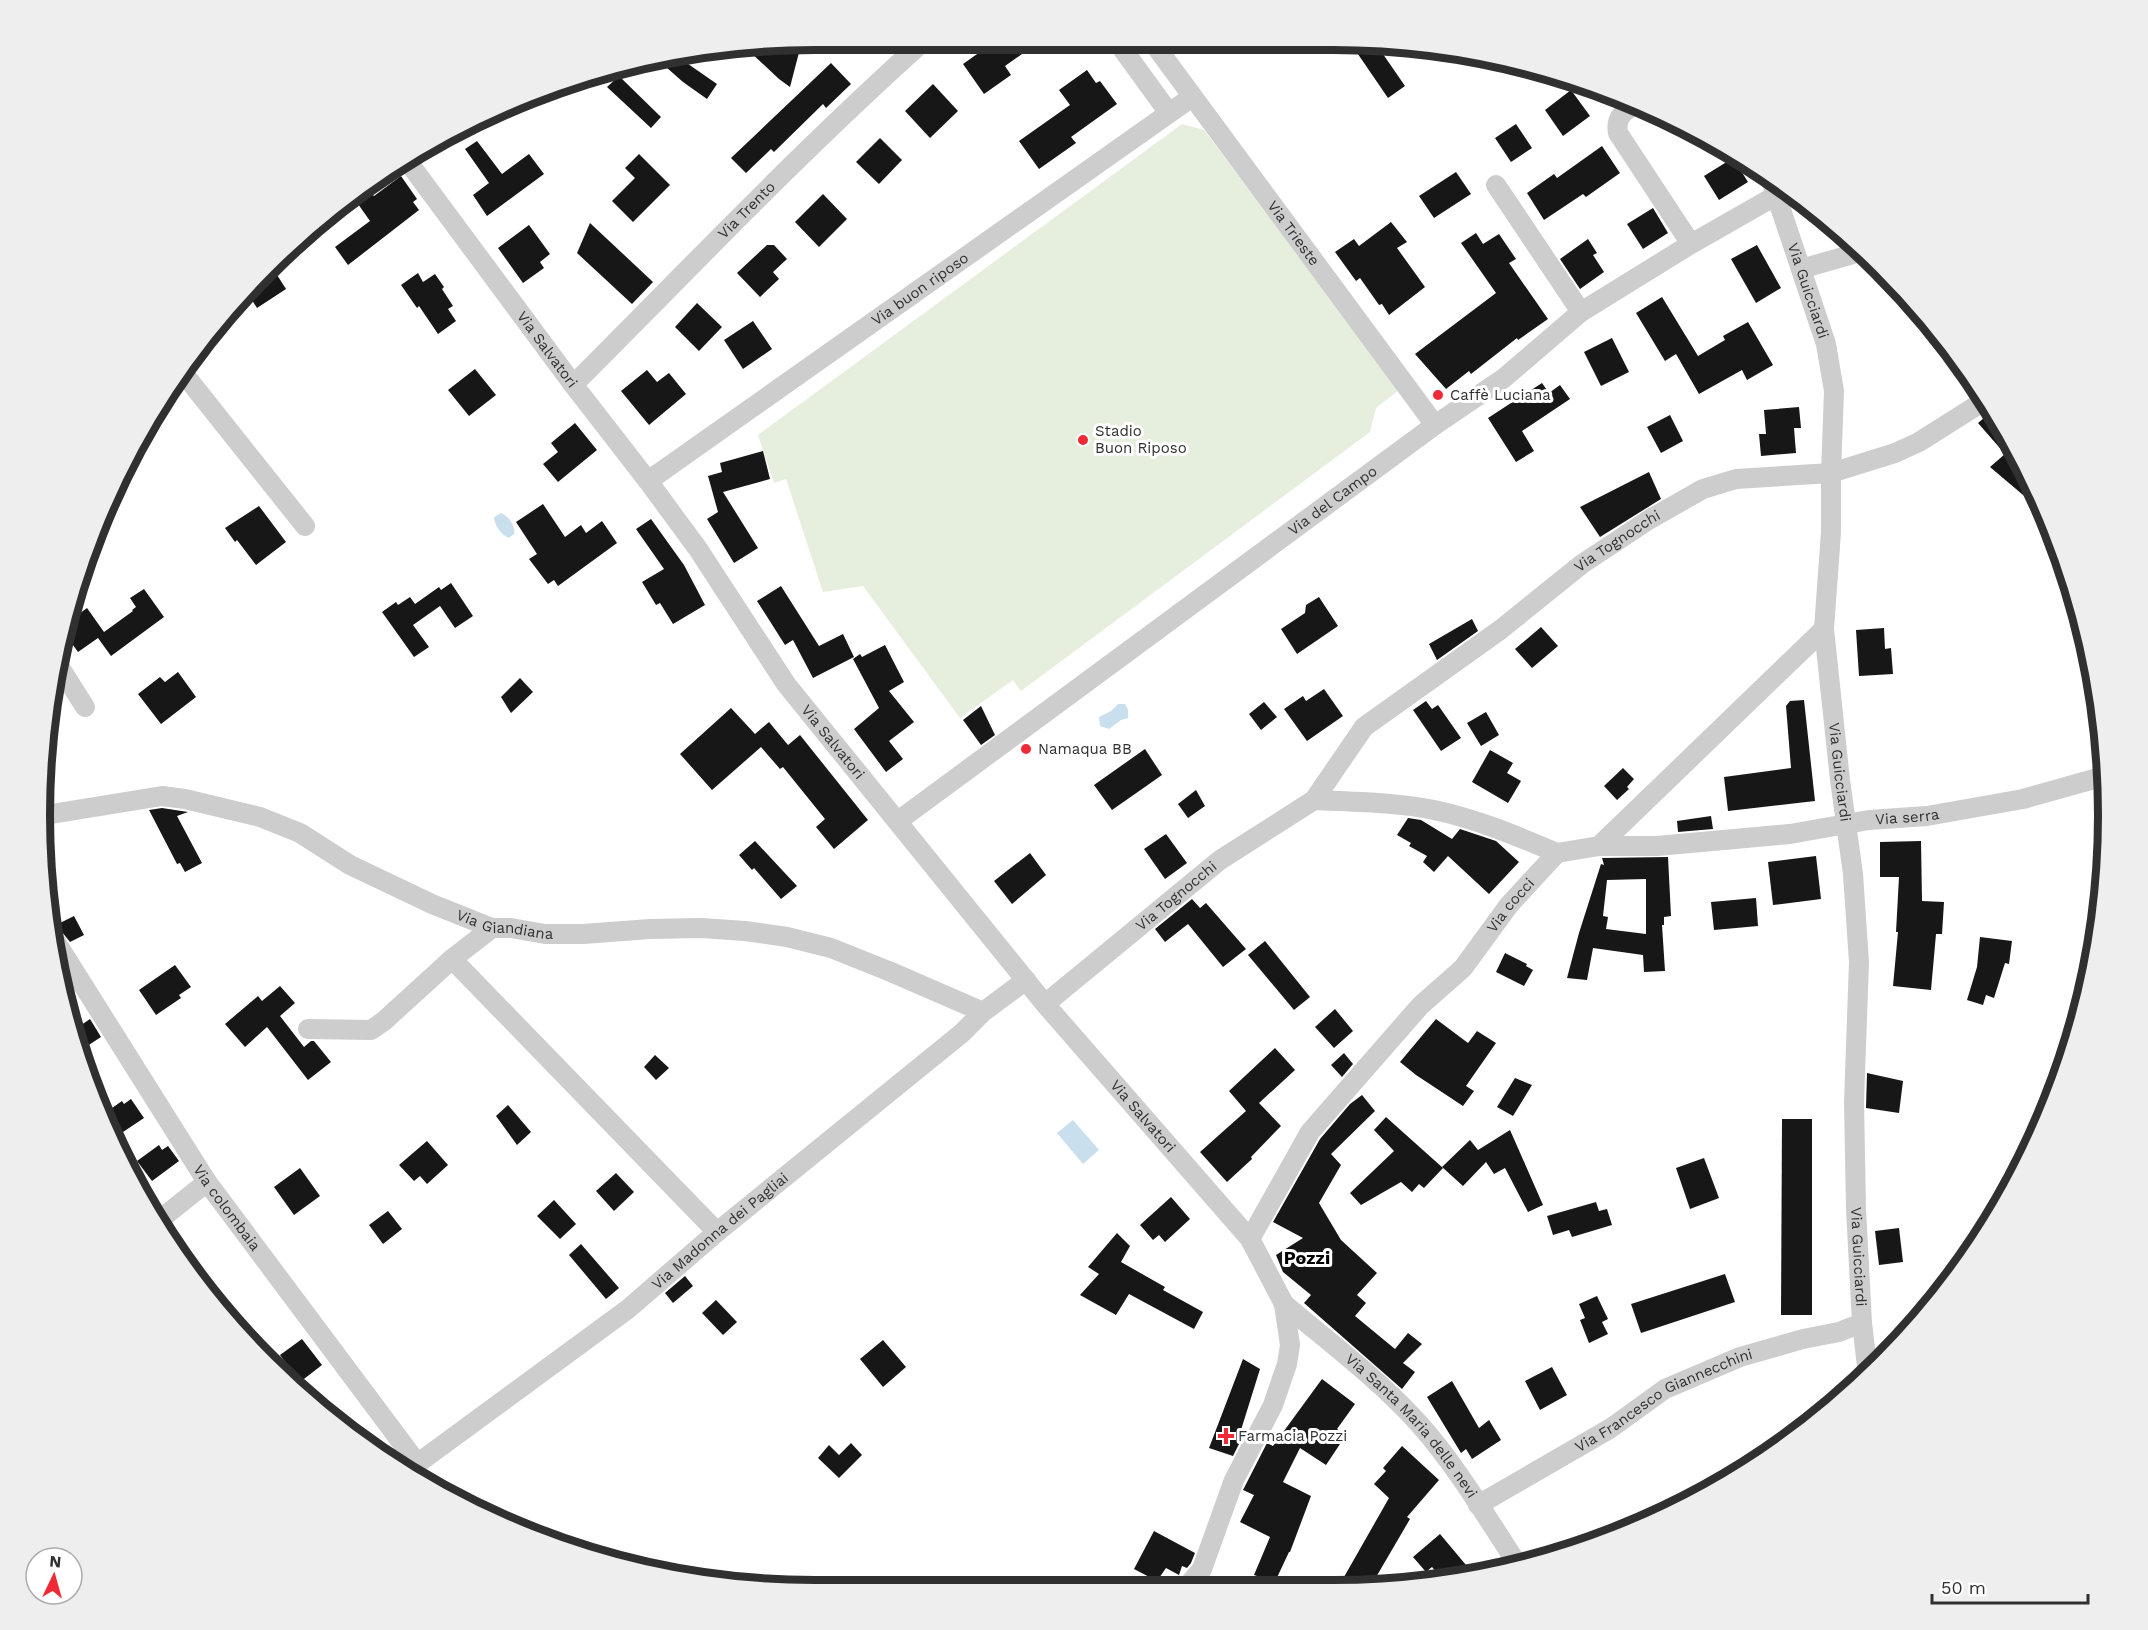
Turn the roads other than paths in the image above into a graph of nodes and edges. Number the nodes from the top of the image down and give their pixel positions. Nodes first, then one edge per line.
1 (914, 50) edge
2 (1123, 50) edge
3 (1158, 50) edge
4 (1192, 97) junction
5 (1628, 109) edge
6 (1169, 113) junction
7 (411, 166) edge
8 (1496, 185) dead end
9 (1771, 188) edge
10 (1776, 192) edge
11 (1691, 244) junction
12 (1853, 254) edge
13 (1801, 269) junction
14 (1581, 312) junction
15 (187, 378) edge
16 (572, 383) junction
17 (1978, 404) edge
18 (1435, 425) junction
19 (1831, 473) junction
20 (648, 481) junction
21 (305, 526) dead end
22 (1824, 629) junction
23 (63, 673) edge
24 (85, 706) dead end
25 (2097, 778) edge
26 (1314, 800) junction
27 (50, 814) edge
28 (898, 821) junction
29 (1846, 824) junction
30 (1599, 846) junction
31 (1557, 853) junction
32 (492, 928) junction
33 (62, 951) edge
34 (452, 959) junction
35 (1026, 980) junction
36 (1045, 1004) junction
37 (983, 1012) junction
38 (308, 1029) dead end
39 (207, 1182) junction
40 (164, 1216) edge
41 (717, 1232) junction
42 (1250, 1239) junction
43 (1284, 1304) junction
44 (1862, 1323) junction
45 (1867, 1363) edge
46 (406, 1462) edge
47 (414, 1466) edge
48 (1478, 1505) junction
49 (1514, 1558) edge
50 (1192, 1580) edge

1 - 16 street, Via Trento
2 - 6 street
3 - 4 street, Via Trieste
4 - 6 street, Via buon riposo
4 - 18 street, Via Trieste
5 - 11 street
6 - 20 street, Via buon riposo
7 - 16 street, Via Salvatori
8 - 14 street
9 - 11 street, Via del Campo
10 - 13 street, Via Guicciardi
11 - 14 street, Via del Campo
12 - 13 street
13 - 19 street, Via Guicciardi
14 - 18 street, Via del Campo
15 - 21 street
16 - 20 street, Via Salvatori
17 - 19 street, Via Tognocchi
18 - 28 street, Via del Campo
19 - 22 street, Via Guicciardi
19 - 26 street, Via Tognocchi
20 - 28 street, Via Salvatori
22 - 29 street, Via Guicciardi
22 - 30 street
23 - 24 street
25 - 29 street, Via serra
26 - 31 street
26 - 36 street, Via Tognocchi
27 - 32 street, Via Giandiana
28 - 35 street, Via Salvatori
29 - 30 street, Via serra
29 - 44 street, Via Guicciardi
30 - 31 street
31 - 42 street, Via cocci
32 - 34 street
32 - 37 street, Via Giandiana
33 - 39 street, Via colombaia
34 - 38 street
34 - 41 street
35 - 36 street, Via Salvatori
35 - 37 street, Via Madonna dei Pagliai
36 - 42 street, Via Salvatori
37 - 41 street, Via Madonna dei Pagliai
39 - 40 street
39 - 46 street, Via colombaia
41 - 47 street, Via Madonna dei Pagliai
42 - 43 street, Via Salvatori
43 - 48 street, Via Santa Maria delle nevi
43 - 50 street
44 - 45 street, Via Guicciardi
44 - 48 street, Via Francesco Giannecchini
48 - 49 street, Via Santa Maria delle nevi

